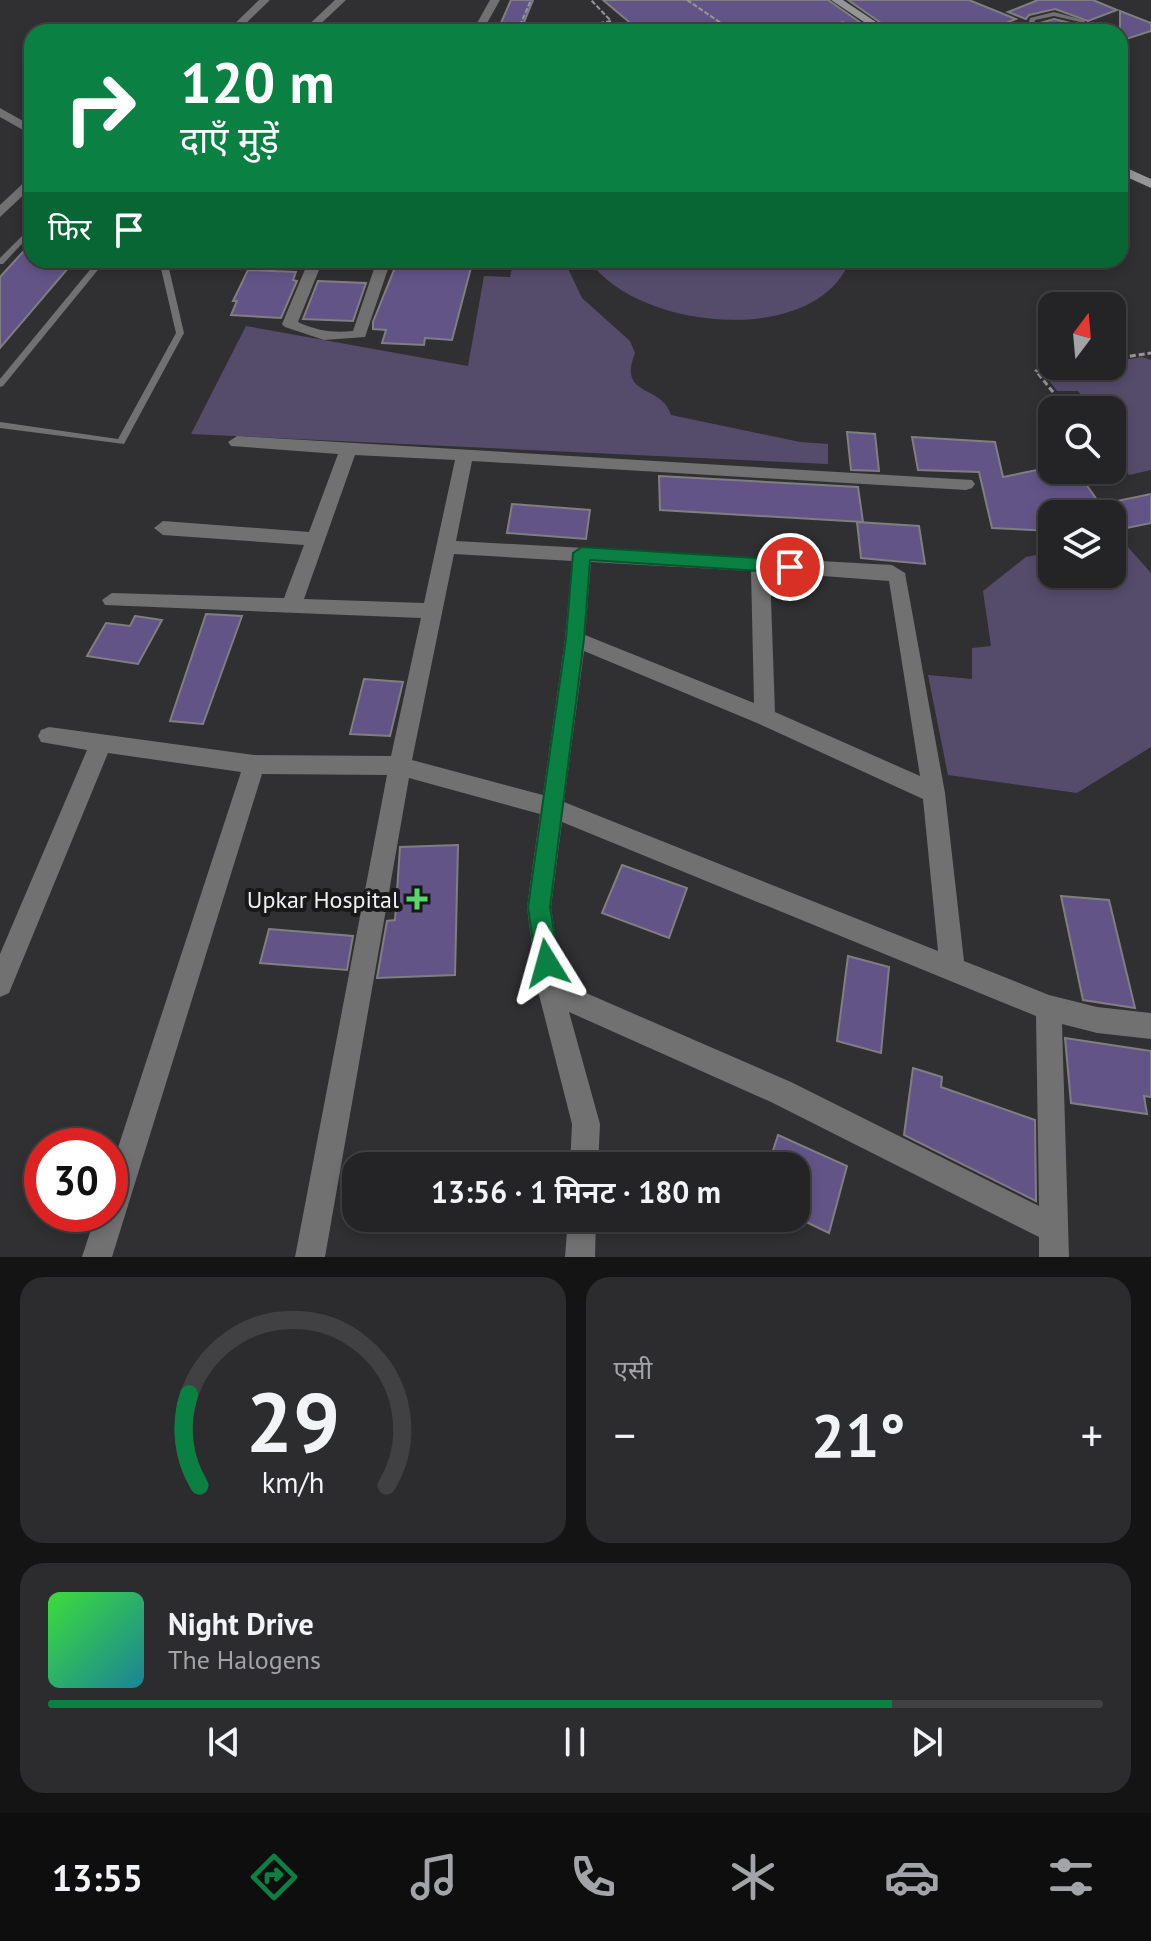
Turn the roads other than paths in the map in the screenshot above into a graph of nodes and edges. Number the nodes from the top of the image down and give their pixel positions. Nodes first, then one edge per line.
1 (265, 0) edge
2 (341, 0) edge
3 (495, 0) edge
4 (833, 0) edge
5 (240, 24) edge
6 (315, 24) edge
7 (482, 24) edge
8 (868, 24) edge
9 (873, 24) edge
10 (1031, 24) edge
11 (1084, 24) edge
12 (0, 112) edge
13 (24, 126) edge
14 (1128, 172) edge
15 (1151, 182) edge
16 (24, 188) edge
17 (0, 213) edge
18 (24, 237) edge
19 (0, 262) edge
20 (95, 268) edge
21 (165, 268) edge
22 (313, 268) edge
23 (381, 268) edge
24 (0, 384) edge
25 (0, 425) edge
26 (237, 442) dead end
27 (349, 448) junction
28 (465, 455) junction
29 (966, 484) dead end
30 (163, 528) dead end
31 (317, 539) junction
32 (445, 547) junction
33 (582, 553) junction
34 (760, 566) junction
35 (112, 600) dead end
36 (291, 607) junction
37 (431, 611) junction
38 (575, 639) junction
39 (765, 717) junction
40 (49, 736) dead end
41 (102, 741) junction
42 (254, 764) junction
43 (400, 766) junction
44 (934, 793) junction
45 (551, 807) junction
46 (952, 970) junction
47 (0, 984) edge
48 (551, 991) junction
49 (1049, 1008) junction
50 (1151, 1026) edge
51 (585, 1152) edge
52 (581, 1232) edge
53 (1053, 1243) edge
54 (97, 1257) edge
55 (310, 1257) edge
56 (580, 1257) edge

1 - 5 street
2 - 6 street
3 - 7 street
4 - 8 main road
4 - 9 main road
10 - 11 lane
12 - 13 street
14 - 15 main road
16 - 17 street
18 - 19 lane
20 - 24 lane
21 - 25 lane
22 - 23 street
26 - 27 street
27 - 28 street
27 - 31 street
28 - 29 street
28 - 32 street
30 - 31 street
31 - 36 street
32 - 33 street
32 - 37 street
33 - 34 street
33 - 38 street
34 - 39 street
34 - 44 street
35 - 36 street
36 - 37 street
37 - 43 street
38 - 39 street
38 - 45 street
39 - 44 street
40 - 41 street
41 - 42 street
41 - 47 street
42 - 43 street
42 - 54 street
43 - 45 street
43 - 55 street
44 - 46 street
45 - 46 street
45 - 48 street
46 - 49 street
48 - 51 street
48 - 53 street
49 - 50 street
49 - 53 street
52 - 56 street

